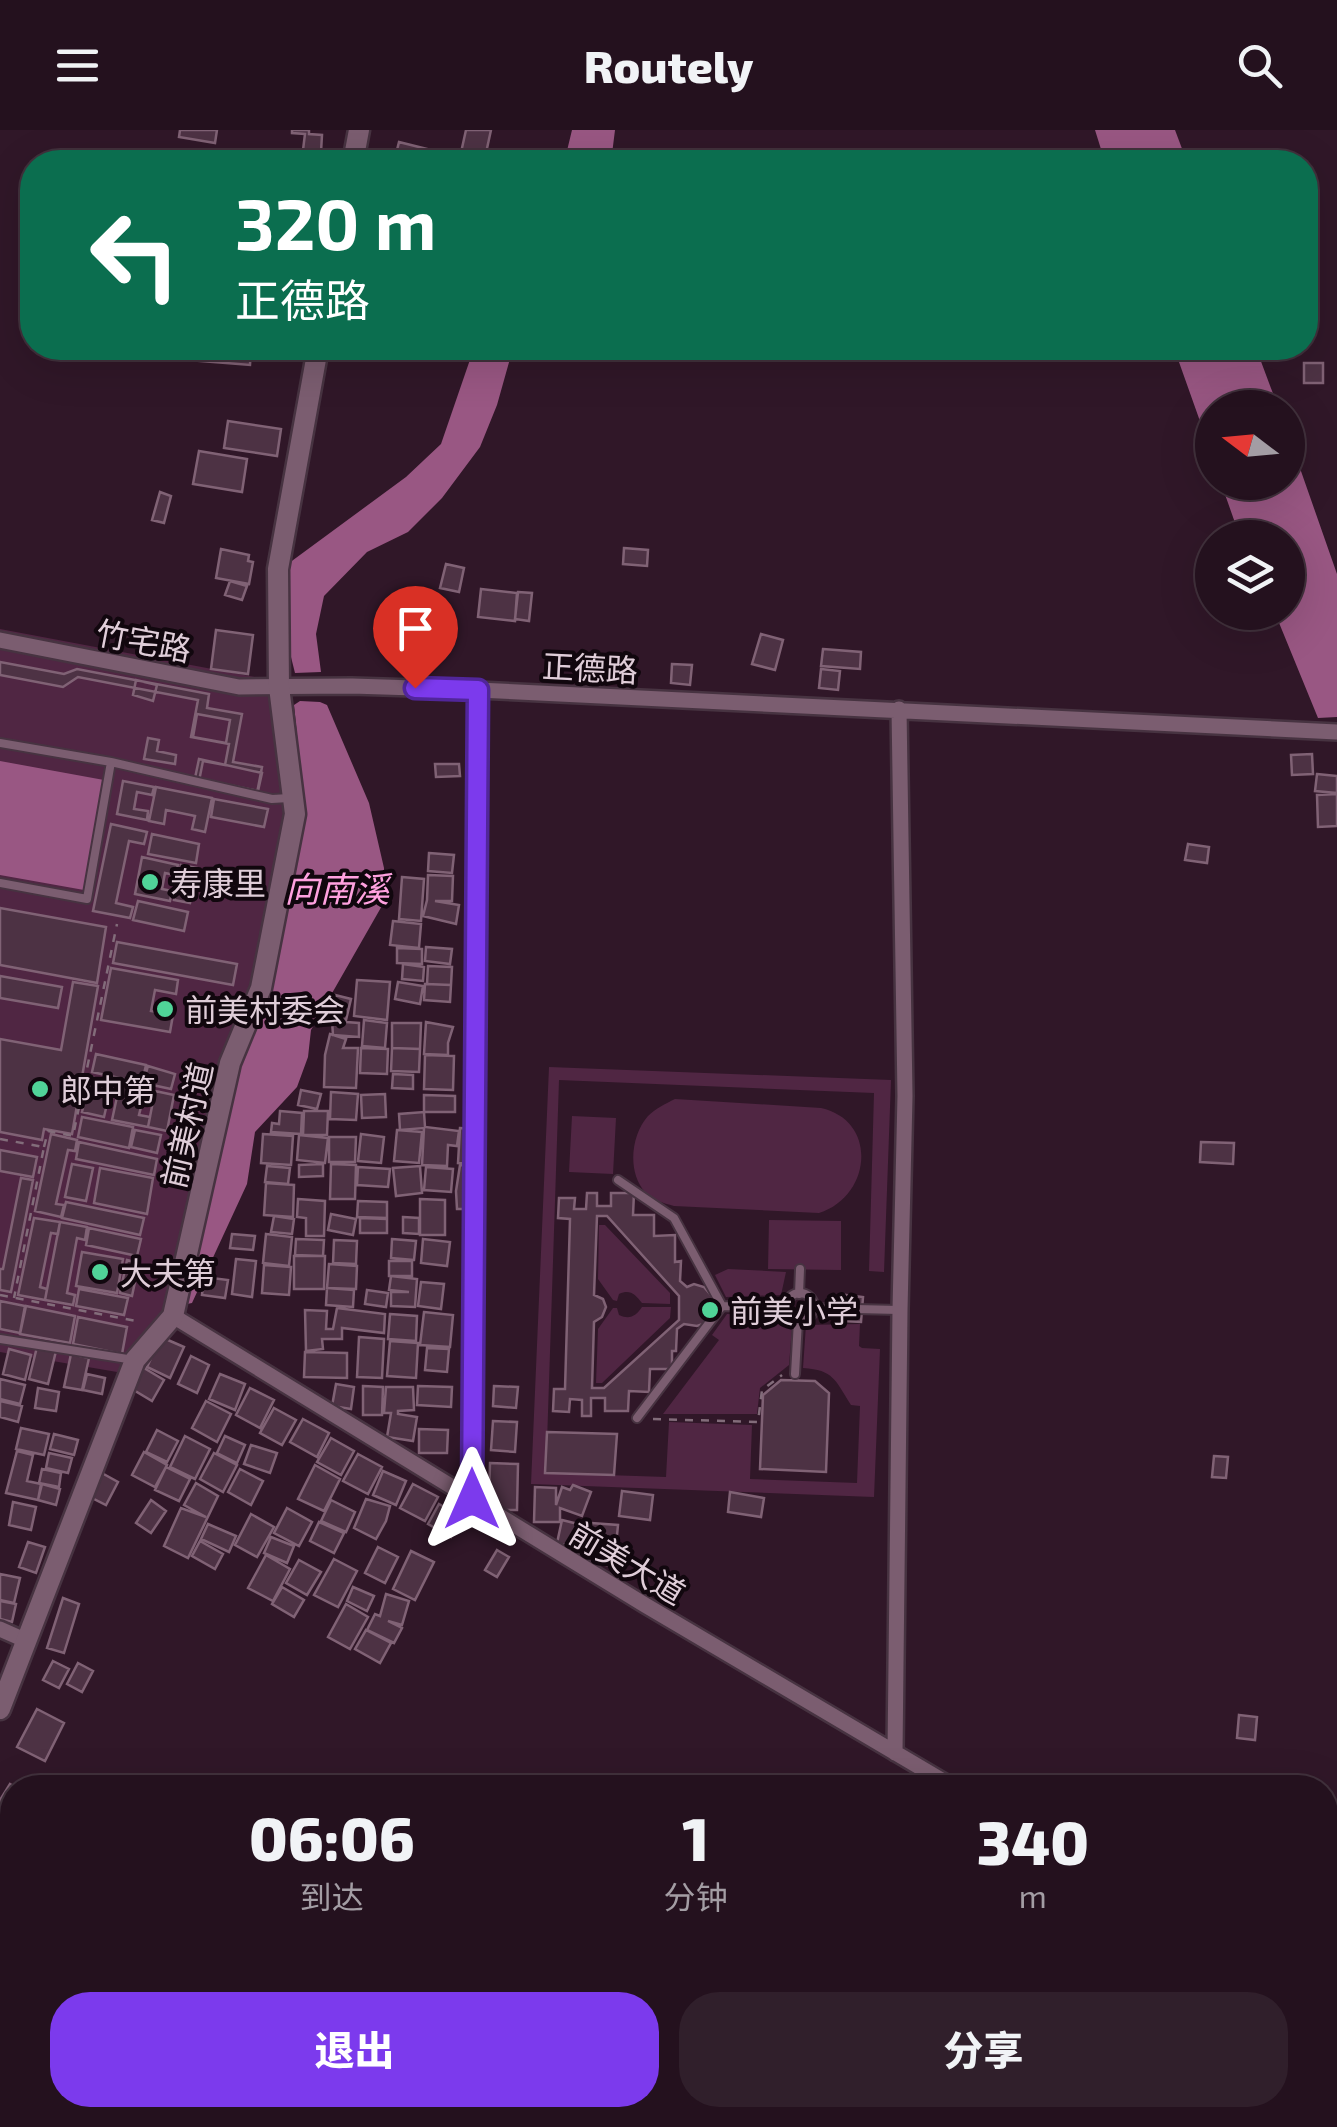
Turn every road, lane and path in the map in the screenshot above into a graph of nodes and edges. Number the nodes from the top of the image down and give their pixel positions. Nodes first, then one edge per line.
1 (316, 360) edge
2 (0, 640) edge
3 (279, 687) junction
4 (478, 690) junction
5 (899, 709) junction
6 (1337, 732) edge
7 (0, 743) edge
8 (111, 762) junction
9 (294, 798) junction
10 (0, 883) edge
11 (116, 924) dead end
12 (0, 1139) edge
13 (44, 1148) junction
14 (618, 1180) dead end
15 (800, 1269) dead end
16 (799, 1294) junction
17 (0, 1295) edge
18 (14, 1298) junction
19 (722, 1306) junction
20 (786, 1307) junction
21 (813, 1308) junction
22 (900, 1310) junction
23 (169, 1321) junction
24 (798, 1321) junction
25 (0, 1339) edge
26 (135, 1360) junction
27 (796, 1374) joint
28 (637, 1418) joint
29 (472, 1499) junction
30 (0, 1629) edge
31 (27, 1640) junction
32 (0, 1709) edge
33 (895, 1754) junction
34 (932, 1775) edge

1 - 3 street, 前美村道
2 - 3 street, 竹宅路
3 - 4 street, 正德路
3 - 9 street, 前美村道
4 - 5 street, 正德路
4 - 29 street
5 - 6 street, 正德路
5 - 22 street
7 - 8 lane
8 - 9 lane
8 - 10 lane
9 - 23 street, 前美村道
11 - 13 path
12 - 13 path
13 - 18 path
14 - 19 lane
15 - 16 lane
16 - 20 lane
16 - 21 lane
17 - 18 path
18 - 23 path
19 - 20 lane
19 - 28 lane
20 - 24 lane
21 - 22 lane
21 - 24 lane
22 - 33 street
23 - 26 street, 前美村道
23 - 29 street, 前美大道
24 - 27 lane
25 - 26 lane
26 - 31 street, 前美村道
27 - 28 path
29 - 33 street, 前美大道
30 - 31 street
31 - 32 street, 前美村道
33 - 34 street, 前美大道

